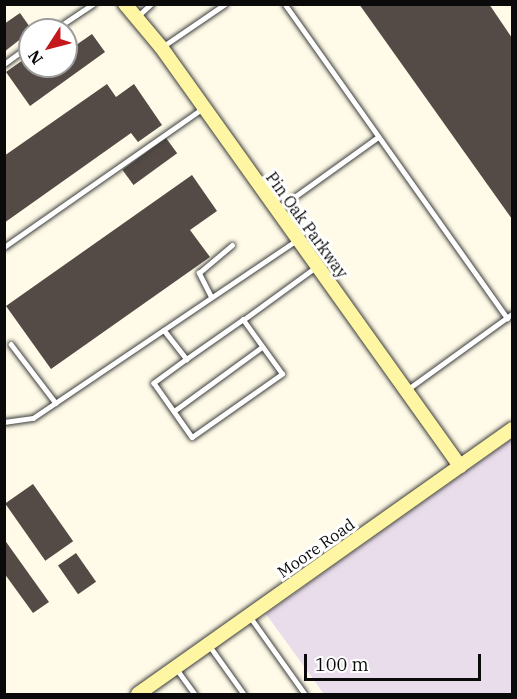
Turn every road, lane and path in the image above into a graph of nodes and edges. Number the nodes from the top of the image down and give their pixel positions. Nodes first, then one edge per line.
1 (93, 4) edge
2 (125, 4) edge
3 (152, 4) edge
4 (225, 4) edge
5 (285, 4) edge
6 (138, 16) junction
7 (72, 18) edge
8 (161, 47) junction
9 (18, 54) edge
10 (4, 64) edge
11 (204, 108) junction
12 (378, 137) junction
13 (276, 210) junction
14 (298, 239) junction
15 (232, 245) dead end
16 (4, 247) edge
17 (317, 266) junction
18 (212, 297) junction
19 (513, 314) edge
20 (507, 318) junction
21 (243, 320) junction
22 (164, 330) junction
23 (12, 344) dead end
24 (262, 346) junction
25 (187, 359) junction
26 (406, 391) junction
27 (56, 403) junction
28 (174, 411) junction
29 (4, 422) edge
30 (513, 429) edge
31 (460, 466) junction
32 (250, 616) junction
33 (209, 645) junction
34 (176, 668) junction
35 (138, 694) edge
36 (195, 694) edge
37 (244, 694) edge
38 (305, 694) edge

1 - 7 lane
2 - 6 street, Pin Oak Parkway
3 - 6 lane
4 - 8 lane
5 - 12 lane
6 - 8 street, Pin Oak Parkway
8 - 11 street, Pin Oak Parkway
9 - 10 lane
11 - 13 street, Pin Oak Parkway
11 - 16 lane
12 - 13 lane
12 - 20 lane
13 - 14 street, Pin Oak Parkway
14 - 17 street, Pin Oak Parkway
14 - 18 lane
15 - 18 lane
17 - 21 lane
17 - 26 street, Pin Oak Parkway
18 - 22 lane
19 - 20 lane
20 - 26 lane
21 - 24 lane
21 - 25 lane
22 - 25 lane
22 - 27 lane
23 - 27 lane
24 - 28 lane
24 - 28 lane
25 - 28 lane
26 - 31 street, Pin Oak Parkway
27 - 29 lane
30 - 31 street, Moore Road
31 - 32 street, Moore Road
32 - 33 street, Moore Road
32 - 38 lane
33 - 34 street, Moore Road
33 - 37 lane
34 - 35 street, Moore Road
34 - 36 lane

